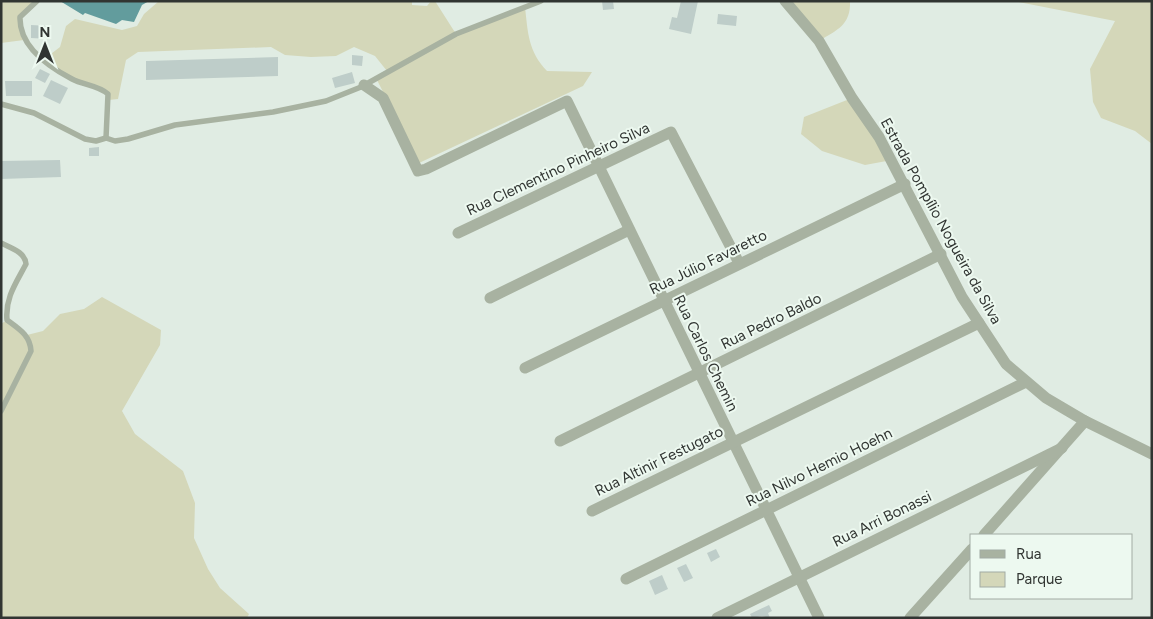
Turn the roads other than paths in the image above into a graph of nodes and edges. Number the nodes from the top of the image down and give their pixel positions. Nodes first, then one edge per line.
1 (37, 1) edge
2 (541, 1) edge
3 (786, 1) edge
4 (364, 85) junction
5 (1, 104) edge
6 (106, 138) junction
7 (598, 166) junction
8 (905, 184) junction
9 (629, 230) junction
10 (458, 233) dead end
11 (1, 243) edge
12 (941, 254) junction
13 (739, 263) junction
14 (490, 298) dead end
15 (664, 300) junction
16 (979, 323) junction
17 (525, 368) dead end
18 (699, 373) junction
19 (1026, 382) junction
20 (1, 411) edge
21 (1086, 421) junction
22 (560, 441) dead end
23 (733, 442) junction
24 (1062, 448) junction
25 (1152, 454) edge
26 (766, 510) junction
27 (592, 511) dead end
28 (985, 534) edge
29 (970, 551) edge
30 (799, 577) junction
31 (626, 579) dead end
32 (717, 618) edge
33 (819, 618) edge
34 (910, 618) edge

1 - 6 lane
2 - 4 lane
3 - 8 street, Estrada Pompílio Nogueira da Silva
4 - 6 lane
4 - 7 street, Rua Carlos Chemin
5 - 6 lane
7 - 9 street, Rua Carlos Chemin
7 - 10 street, Rua Clementino Pinheiro Silva
7 - 13 street, Rua Clementino Pinheiro Silva
8 - 12 street, Estrada Pompílio Nogueira da Silva
8 - 13 street, Rua Júlio Favaretto
9 - 14 street
9 - 15 street, Rua Carlos Chemin
11 - 20 lane
12 - 16 street, Estrada Pompílio Nogueira da Silva
12 - 18 street, Rua Pedro Baldo
13 - 15 street, Rua Júlio Favaretto
15 - 17 street, Rua Júlio Favaretto
15 - 18 street, Rua Carlos Chemin
16 - 19 street, Estrada Pompílio Nogueira da Silva
16 - 23 street, Rua Altinir Festugato
18 - 22 street, Rua Pedro Baldo
18 - 23 street, Rua Carlos Chemin
19 - 21 street, Estrada Pompílio Nogueira da Silva
19 - 26 street, Rua Nilvo Hemio Hoehn
21 - 24 street
21 - 25 street, Estrada Pompílio Nogueira da Silva
23 - 26 street, Rua Carlos Chemin
23 - 27 street, Rua Altinir Festugato
24 - 28 street
24 - 30 street, Rua Arri Bonassi
26 - 30 street, Rua Carlos Chemin
26 - 31 street, Rua Nilvo Hemio Hoehn
29 - 34 street
30 - 32 street, Rua Arri Bonassi
30 - 33 street, Rua Carlos Chemin

